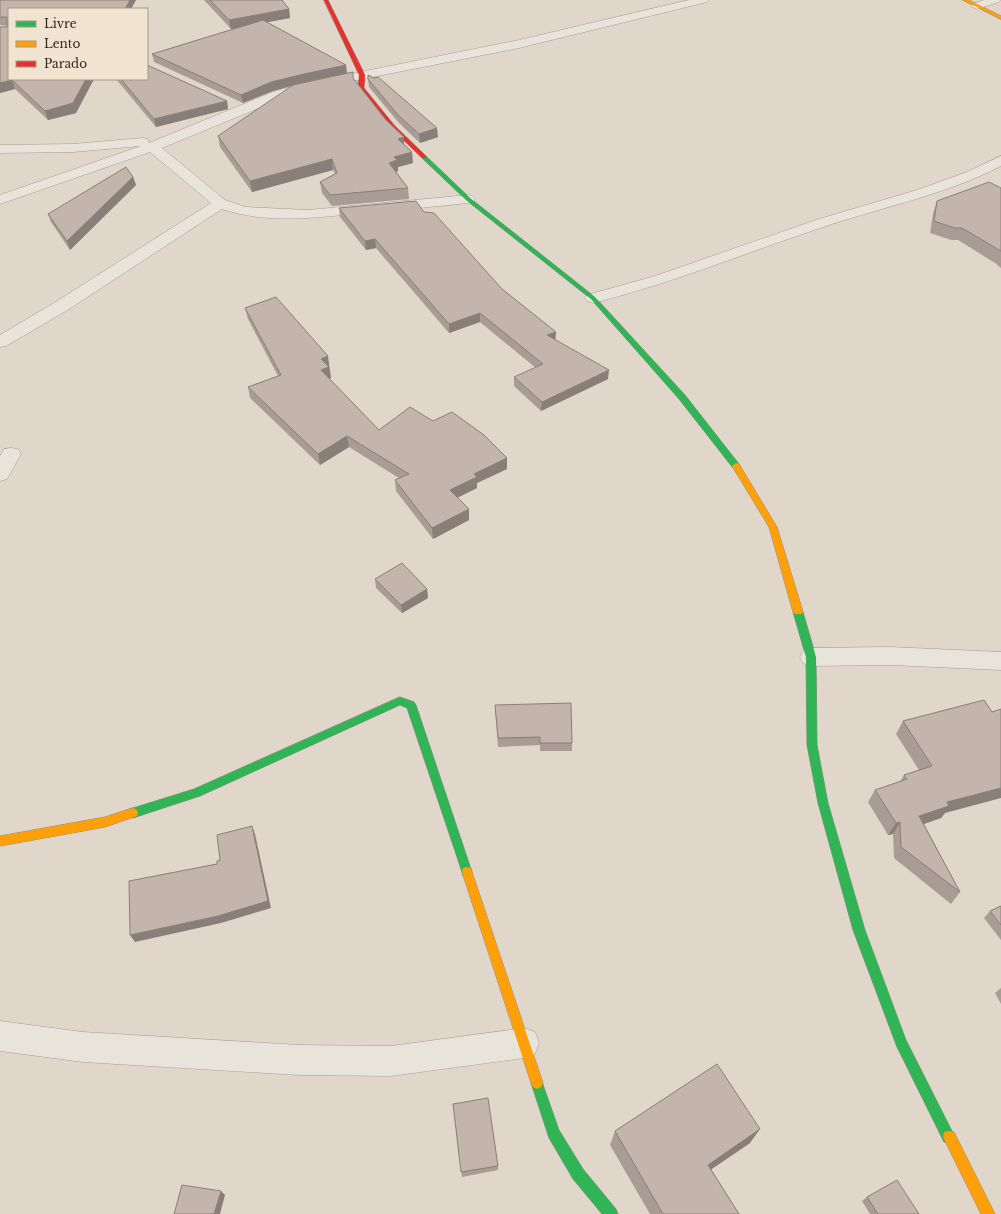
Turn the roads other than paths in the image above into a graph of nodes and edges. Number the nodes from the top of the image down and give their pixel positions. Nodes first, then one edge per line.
1 (326, 0) edge
2 (703, 0) edge
3 (965, 0) edge
4 (995, 0) edge
5 (977, 6) junction
6 (1001, 18) edge
7 (362, 75) junction
8 (229, 103) dead end
9 (242, 109) junction
10 (170, 139) junction
11 (152, 147) junction
12 (0, 149) edge
13 (1001, 160) edge
14 (468, 198) junction
15 (0, 200) edge
16 (220, 203) junction
17 (593, 298) junction
18 (0, 342) edge
19 (11, 454) dead end
20 (0, 474) edge
21 (811, 657) junction
22 (1001, 661) edge
23 (0, 841) edge
24 (0, 1036) edge
25 (524, 1043) junction
26 (611, 1214) edge
27 (988, 1214) edge

1 - 7 street
2 - 7 street
3 - 5 street
4 - 5 street
5 - 6 street
7 - 9 street
7 - 14 street
8 - 9 street
9 - 10 street
10 - 11 street
10 - 12 street
11 - 15 street
11 - 16 street
13 - 17 street
14 - 16 street
14 - 17 street
16 - 18 street
17 - 21 street
19 - 20 street
21 - 22 street
21 - 27 street
23 - 25 street
24 - 25 street
25 - 26 street

